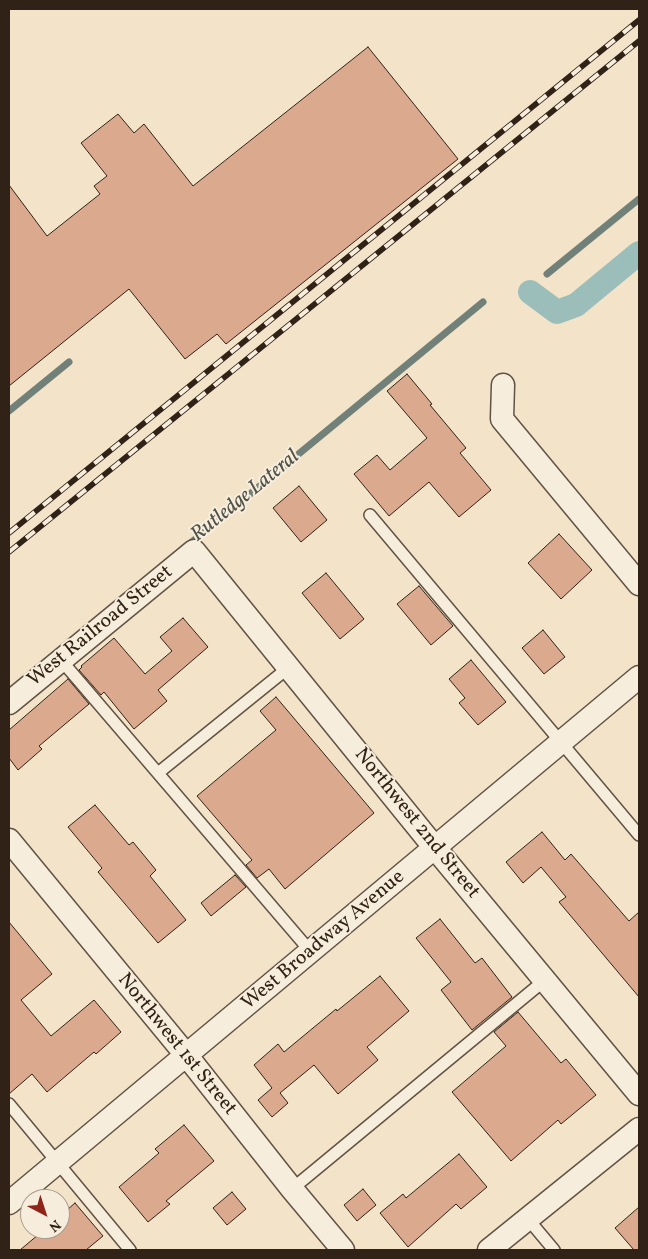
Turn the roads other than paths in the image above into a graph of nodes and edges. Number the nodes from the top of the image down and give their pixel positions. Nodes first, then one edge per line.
1 (503, 385) dead end
2 (370, 515) dead end
3 (194, 552) joint
4 (639, 584) edge
5 (61, 660) junction
6 (288, 668) junction
7 (639, 678) edge
8 (9, 703) edge
9 (561, 743) junction
10 (158, 773) junction
11 (639, 835) edge
12 (9, 840) edge
13 (435, 848) junction
14 (311, 952) junction
15 (545, 980) junction
16 (187, 1056) junction
17 (639, 1094) edge
18 (9, 1104) edge
19 (639, 1129) edge
20 (58, 1163) junction
21 (292, 1189) junction
22 (9, 1203) edge
23 (528, 1219) junction
24 (130, 1250) edge
25 (344, 1250) edge
26 (489, 1250) edge
27 (554, 1250) edge

1 - 4 street
2 - 9 lane
3 - 5 street, West Railroad Street
3 - 6 street, Northwest 2nd Street
5 - 8 street, West Railroad Street
5 - 10 lane
6 - 10 lane
6 - 13 street, Northwest 2nd Street
7 - 9 street, West Broadway Avenue
9 - 11 lane
9 - 13 street, West Broadway Avenue
10 - 14 lane
12 - 16 street, Northwest 1st Street
13 - 14 street, West Broadway Avenue
13 - 15 street, Northwest 2nd Street
14 - 16 street, West Broadway Avenue
15 - 17 street, Northwest 2nd Street
15 - 21 lane
16 - 20 street, West Broadway Avenue
16 - 21 street, Northwest 1st Street
18 - 20 lane
19 - 23 street
20 - 22 street, West Broadway Avenue
20 - 24 lane
21 - 25 street, Northwest 1st Street
23 - 26 street
23 - 27 lane

